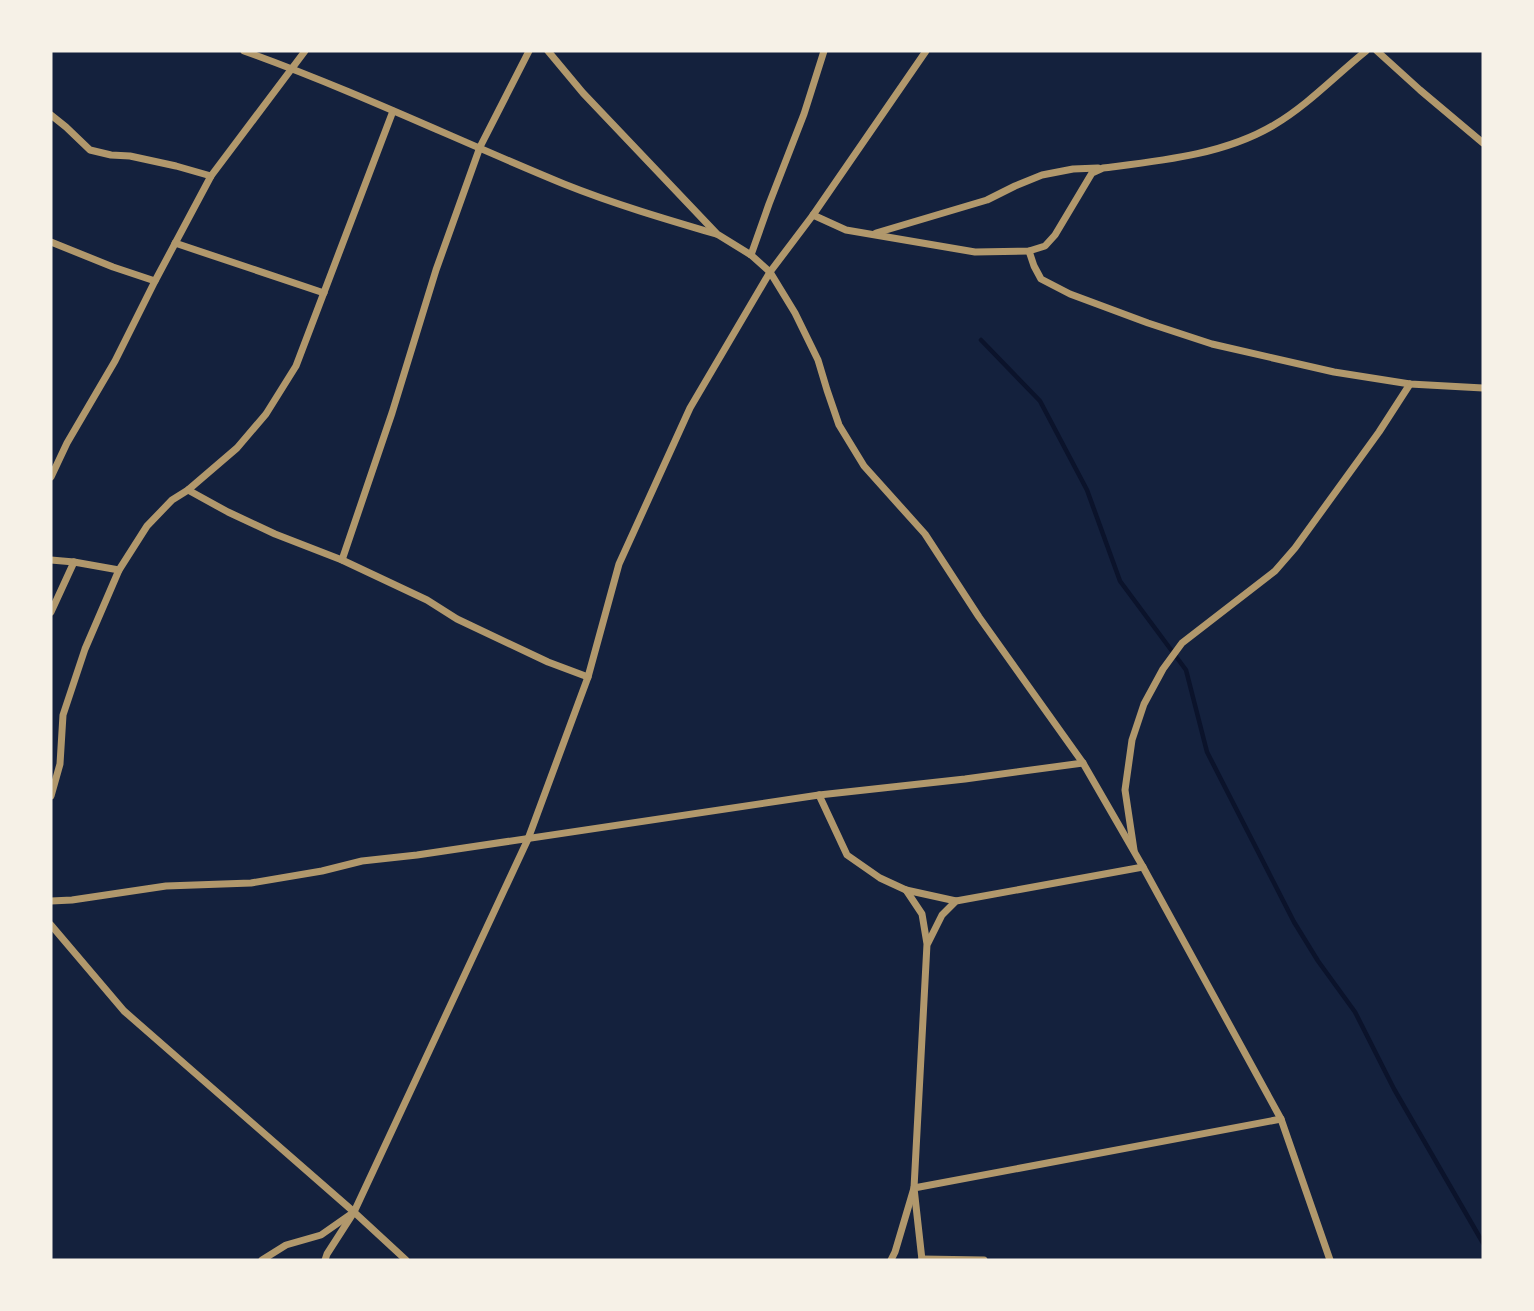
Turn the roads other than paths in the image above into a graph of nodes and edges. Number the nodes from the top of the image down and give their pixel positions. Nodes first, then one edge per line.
1 (244, 51) edge
2 (305, 51) edge
3 (529, 51) edge
4 (548, 51) edge
5 (824, 51) edge
6 (926, 51) edge
7 (1366, 51) edge
8 (1377, 51) edge
9 (292, 68) junction
10 (393, 111) junction
11 (51, 116) edge
12 (1483, 143) edge
13 (480, 147) junction
14 (1102, 167) junction
15 (211, 176) junction
16 (813, 215) junction
17 (874, 233) junction
18 (717, 234) junction
19 (51, 242) edge
20 (175, 243) junction
21 (1029, 251) junction
22 (751, 255) junction
23 (770, 272) junction
24 (155, 281) junction
25 (324, 293) junction
26 (1410, 384) junction
27 (1483, 388) edge
28 (51, 477) edge
29 (188, 490) junction
30 (51, 560) edge
31 (342, 560) junction
32 (74, 562) junction
33 (119, 570) junction
34 (51, 612) edge
35 (588, 677) junction
36 (1083, 763) junction
37 (819, 795) junction
38 (51, 796) edge
39 (528, 839) junction
40 (1135, 854) junction
41 (1143, 867) junction
42 (906, 890) junction
43 (51, 901) edge
44 (956, 901) junction
45 (51, 925) edge
46 (927, 944) junction
47 (1281, 1119) junction
48 (914, 1188) junction
49 (354, 1212) junction
50 (922, 1259) edge
51 (262, 1260) edge
52 (325, 1260) edge
53 (406, 1260) edge
54 (891, 1260) edge
55 (984, 1260) edge
56 (1330, 1260) edge

1 - 9 street
2 - 9 street
3 - 13 street
4 - 18 street
5 - 22 street
6 - 16 street
7 - 14 street
8 - 12 street
9 - 10 street
9 - 15 street
10 - 13 street
10 - 25 street
11 - 15 street
13 - 18 street
13 - 31 street
14 - 17 street
14 - 21 street
15 - 20 street
16 - 17 street
16 - 23 street
17 - 21 street
18 - 22 street
19 - 24 street
20 - 24 street
20 - 25 street
21 - 26 street
22 - 23 street
23 - 35 street
23 - 36 street
24 - 28 street
25 - 29 street
26 - 27 street
26 - 40 street
29 - 31 street
29 - 33 street
30 - 32 street
31 - 35 street
32 - 33 street
32 - 34 street
33 - 38 street
35 - 39 street
36 - 37 street
36 - 40 street
37 - 39 street
37 - 42 street
39 - 43 street
39 - 49 street
40 - 41 street
41 - 44 street
41 - 47 street
42 - 44 street
42 - 46 street
44 - 46 street
45 - 49 street
46 - 48 street
47 - 48 street
47 - 56 street
48 - 50 street
48 - 54 street
49 - 51 street
49 - 52 street
49 - 53 street
50 - 55 street

